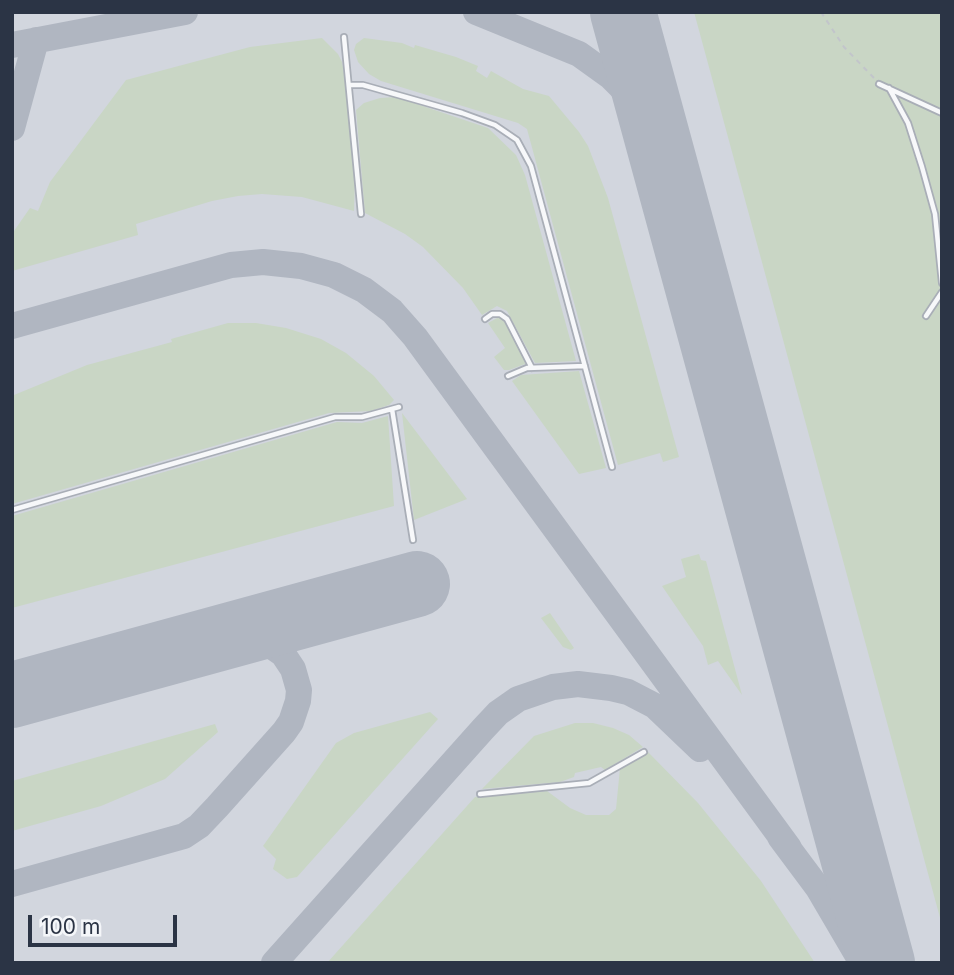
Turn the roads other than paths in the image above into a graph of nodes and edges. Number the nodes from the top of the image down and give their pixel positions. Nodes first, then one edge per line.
1 (344, 37) dead end
2 (879, 84) road end
3 (349, 85) junction
4 (889, 89) junction
5 (942, 113) edge
6 (360, 214) dead end
7 (942, 283) edge
8 (942, 292) edge
9 (926, 316) dead end
10 (485, 319) dead end
11 (585, 366) junction
12 (532, 368) junction
13 (508, 376) dead end
14 (398, 407) dead end
15 (392, 409) junction
16 (612, 467) dead end
17 (12, 510) edge
18 (413, 540) dead end
19 (644, 752) dead end
20 (480, 794) dead end

1 - 3 lane
2 - 4 lane
3 - 6 lane
3 - 11 lane
4 - 5 lane
4 - 7 lane
8 - 9 lane
10 - 12 lane
11 - 12 lane
11 - 16 lane
12 - 13 lane
14 - 15 lane
15 - 17 lane
15 - 18 lane
19 - 20 lane

